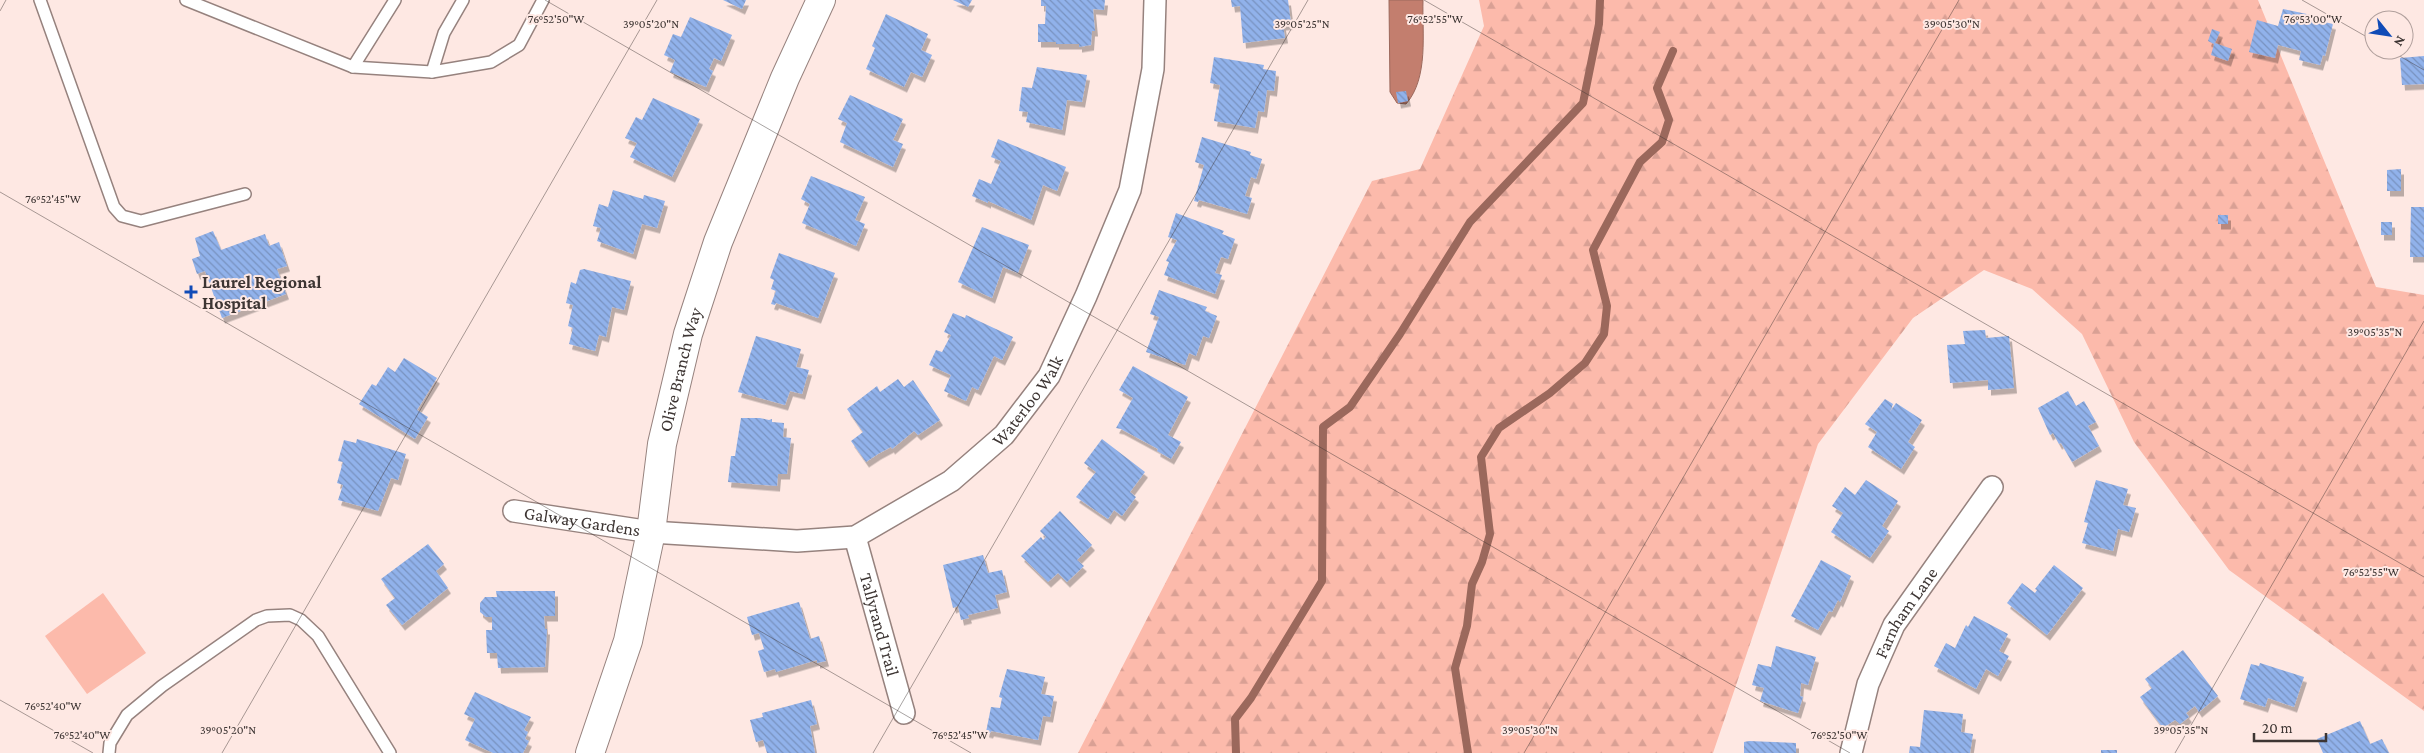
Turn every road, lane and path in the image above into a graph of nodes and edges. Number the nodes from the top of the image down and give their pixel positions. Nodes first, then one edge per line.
1 (40, 0) edge
2 (186, 0) edge
3 (395, 0) edge
4 (463, 0) edge
5 (543, 0) edge
6 (821, 0) edge
7 (1155, 0) edge
8 (353, 67) junction
9 (432, 72) junction
10 (246, 194) dead end
11 (1992, 487) dead end
12 (514, 511) dead end
13 (651, 532) junction
14 (855, 537) junction
15 (904, 713) dead end
16 (109, 753) edge
17 (390, 753) edge
18 (590, 753) edge
19 (1851, 753) edge

1 - 10 lane
2 - 8 lane
3 - 8 lane
4 - 9 lane
5 - 9 lane
6 - 13 street, Olive Branch Way
7 - 14 street, Waterloo Walk
8 - 9 lane
11 - 19 street, Farnham Lane
12 - 13 street, Galway Gardens
13 - 14 street, Waterloo Walk
13 - 18 street, Olive Branch Way
14 - 15 street, Tallyrand Trail
16 - 17 lane

